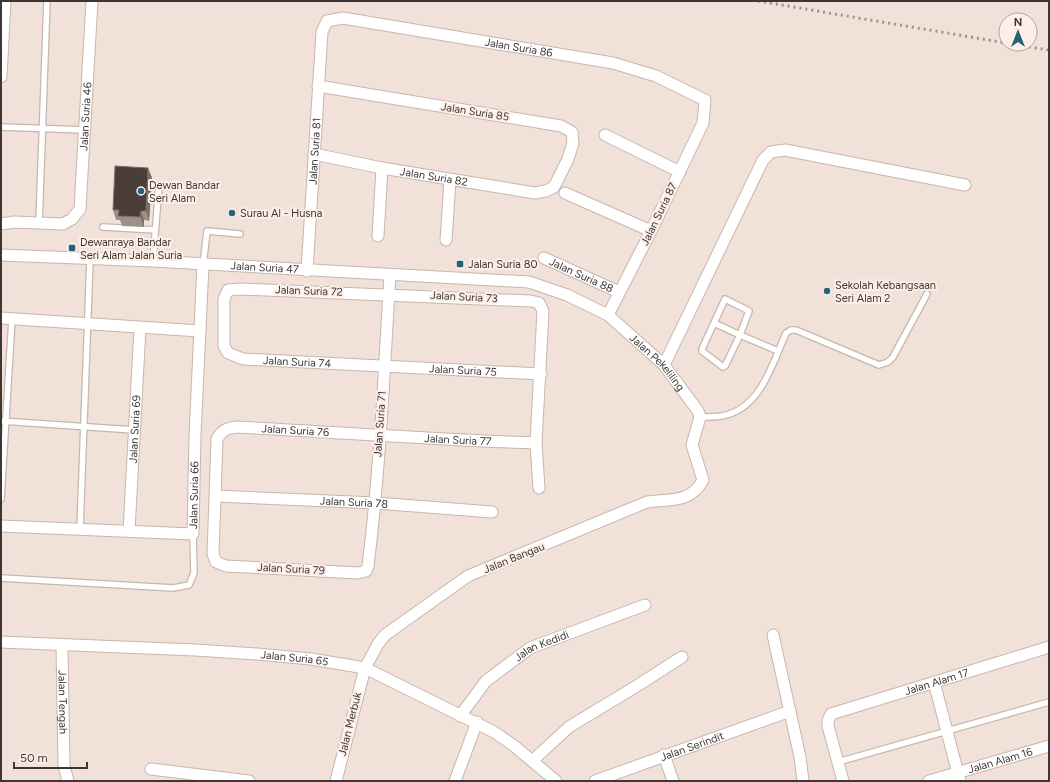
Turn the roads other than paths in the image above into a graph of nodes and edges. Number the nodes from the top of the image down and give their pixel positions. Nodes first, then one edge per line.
1 (5, 1) edge
2 (47, 1) edge
3 (92, 1) edge
4 (322, 32) joint
5 (2, 37) edge
6 (1, 78) edge
7 (318, 86) junction
8 (705, 112) joint
9 (1, 127) edge
10 (42, 130) junction
11 (84, 130) junction
12 (604, 135) dead end
13 (314, 154) junction
14 (382, 168) junction
15 (680, 172) junction
16 (450, 180) junction
17 (158, 185) dead end
18 (965, 185) dead end
19 (554, 187) joint
20 (565, 193) dead end
21 (39, 223) junction
22 (1, 224) edge
23 (103, 227) dead end
24 (155, 230) junction
25 (652, 231) junction
26 (240, 234) dead end
27 (378, 236) dead end
28 (446, 240) dead end
29 (1, 255) edge
30 (544, 258) dead end
31 (90, 260) junction
32 (153, 261) junction
33 (203, 265) junction
34 (307, 271) junction
35 (390, 275) junction
36 (529, 282) joint
37 (619, 292) junction
38 (389, 294) junction
39 (927, 294) dead end
40 (608, 315) junction
41 (7, 319) edge
42 (714, 323) junction
43 (88, 324) junction
44 (140, 328) junction
45 (200, 331) junction
46 (740, 335) junction
47 (223, 337) joint
48 (778, 351) junction
49 (384, 365) junction
50 (664, 365) junction
51 (541, 374) junction
52 (700, 418) junction
53 (4, 421) edge
54 (84, 426) junction
55 (134, 430) junction
56 (379, 434) junction
57 (536, 443) junction
58 (540, 488) dead end
59 (216, 496) junction
60 (1, 499) edge
61 (376, 503) junction
62 (492, 512) dead end
63 (1, 526) edge
64 (80, 529) junction
65 (129, 531) junction
66 (193, 534) junction
67 (366, 571) joint
68 (1, 578) edge
69 (645, 604) dead end
70 (773, 635) dead end
71 (1, 642) edge
72 (62, 646) junction
73 (1049, 646) edge
74 (682, 656) dead end
75 (365, 668) junction
76 (934, 682) junction
77 (1049, 702) edge
78 (790, 711) junction
79 (460, 716) junction
80 (477, 722) junction
81 (947, 730) junction
82 (1049, 746) edge
83 (664, 755) junction
84 (532, 760) junction
85 (838, 762) junction
86 (150, 769) dead end
87 (959, 777) edge
88 (68, 781) edge
89 (249, 781) edge
90 (336, 781) edge
91 (455, 781) edge
92 (556, 781) edge
93 (595, 781) edge
94 (673, 781) edge
95 (803, 781) edge
96 (843, 781) edge
97 (929, 781) edge

1 - 5 street
2 - 10 lane
3 - 11 street, Jalan Suria 46
4 - 7 street, Jalan Suria 81
4 - 8 street, Jalan Suria 86
5 - 6 street
7 - 13 street, Jalan Suria 81
7 - 19 street, Jalan Suria 85
8 - 15 street, Jalan Suria 87
9 - 10 lane
10 - 11 lane
10 - 21 lane
11 - 21 street, Jalan Suria 46
12 - 15 street
13 - 14 street, Jalan Suria 82
13 - 34 street, Jalan Suria 81
14 - 16 street, Jalan Suria 82
14 - 27 street
15 - 25 street, Jalan Suria 87
16 - 19 street, Jalan Suria 82
16 - 28 street
17 - 24 lane
18 - 50 street
20 - 25 street
21 - 22 street
23 - 24 lane
24 - 32 lane
25 - 37 street, Jalan Suria 87
26 - 33 lane
29 - 31 street, Jalan Suria 47
30 - 37 street, Jalan Suria 88
31 - 32 street, Jalan Suria 47
31 - 43 lane
32 - 33 street, Jalan Suria 47
33 - 34 street, Jalan Suria 47
33 - 45 street, Jalan Suria 66
34 - 35 street, Jalan Suria 47
35 - 36 street, Jalan Suria 47
35 - 38 street, Jalan Suria 71
36 - 40 street, Jalan Pekeliling
37 - 40 street, Jalan Suria 87
38 - 47 street, Jalan Suria 72
38 - 49 street, Jalan Suria 71
38 - 51 street, Jalan Suria 73
39 - 48 lane
40 - 50 street, Jalan Pekeliling
41 - 43 street
41 - 53 lane
42 - 46 lane
42 - 46 lane
42 - 46 lane
43 - 44 street
43 - 54 lane
44 - 45 street
44 - 55 street, Jalan Suria 69
45 - 66 street, Jalan Suria 66
46 - 48 lane
47 - 49 street, Jalan Suria 74
48 - 52 lane
49 - 51 street, Jalan Suria 75
49 - 56 street, Jalan Suria 71
50 - 52 street, Jalan Pekeliling
51 - 57 street
52 - 75 street, Jalan Bangau
53 - 54 lane
53 - 60 lane
54 - 55 lane
54 - 64 lane
55 - 65 street, Jalan Suria 69
56 - 57 street, Jalan Suria 77
56 - 59 street, Jalan Suria 76
56 - 61 street, Jalan Suria 71
57 - 58 street
59 - 61 street, Jalan Suria 78
59 - 67 street, Jalan Suria 79
61 - 62 street, Jalan Suria 78
61 - 67 street, Jalan Suria 71
63 - 64 street, Jalan Suria 66
64 - 65 street, Jalan Suria 66
65 - 66 street, Jalan Suria 66
66 - 68 lane
69 - 79 street, Jalan Kedidi
70 - 78 street
71 - 72 street, Jalan Suria 65
72 - 75 street, Jalan Suria 65
72 - 88 street, Jalan Tengah
73 - 76 street, Jalan Alam 17
74 - 84 street
75 - 79 street, Jalan Suria 65
75 - 90 street, Jalan Merbuk
76 - 81 street
76 - 85 street, Jalan Alam 17
77 - 81 lane
78 - 83 street, Jalan Serindit
78 - 95 street
79 - 80 street, Jalan Suria 65
80 - 84 street, Jalan Suria 65
80 - 91 street
81 - 85 lane
81 - 87 street
82 - 87 street, Jalan Alam 16
83 - 93 street, Jalan Serindit
83 - 94 street
84 - 92 street, Jalan Suria 65
85 - 96 street
86 - 89 street
87 - 97 street, Jalan Alam 16

